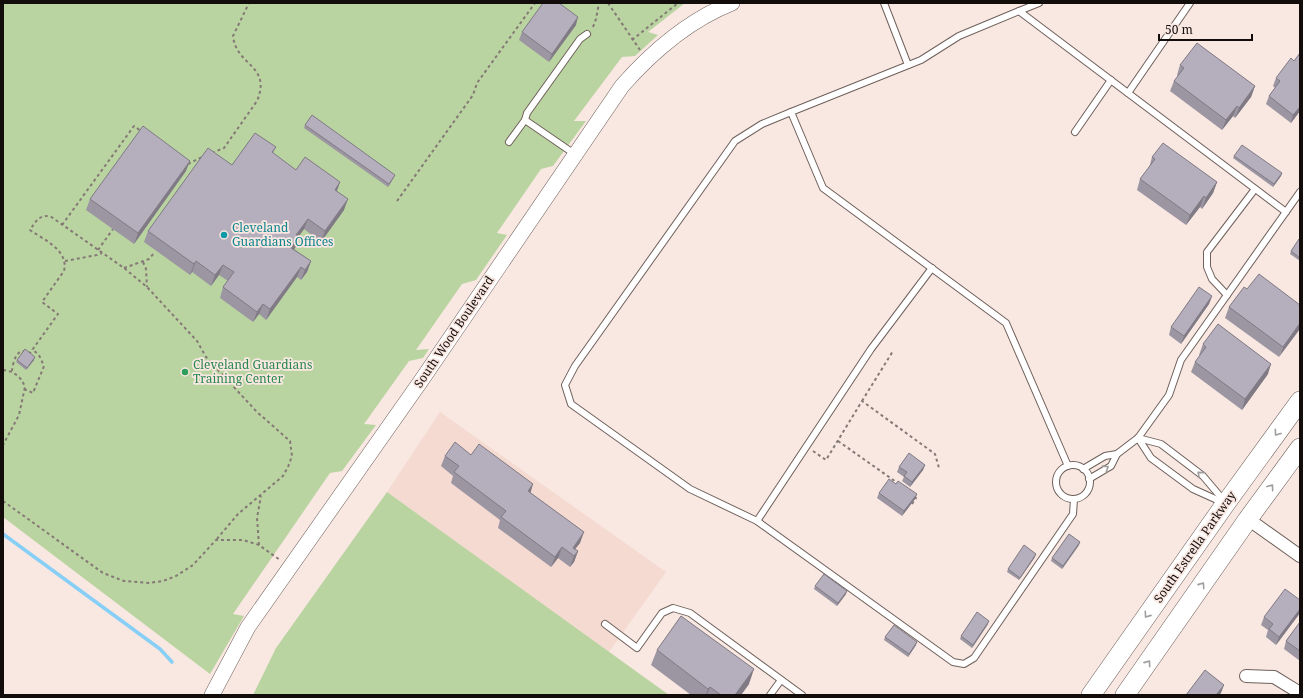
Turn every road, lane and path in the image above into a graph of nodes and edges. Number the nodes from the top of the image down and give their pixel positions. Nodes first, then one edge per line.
1 (249, 3) edge
2 (535, 3) edge
3 (599, 3) edge
4 (608, 3) edge
5 (678, 3) edge
6 (732, 3) edge
7 (884, 3) edge
8 (1039, 3) edge
9 (1190, 3) edge
10 (1019, 11) junction
11 (587, 34) joint
12 (632, 40) junction
13 (647, 58) junction
14 (908, 65) junction
15 (1111, 80) junction
16 (1128, 93) junction
17 (791, 112) junction
18 (524, 120) junction
19 (1075, 132) dead end
20 (146, 134) edge
21 (508, 142) dead end
22 (211, 153) edge
23 (576, 155) junction
24 (205, 156) edge
25 (187, 164) edge
26 (1255, 189) junction
27 (1300, 192) edge
28 (397, 201) dead end
29 (1286, 212) junction
30 (62, 225) junction
31 (113, 229) edge
32 (98, 250) junction
33 (102, 253) junction
34 (154, 253) dead end
35 (65, 261) junction
36 (143, 262) junction
37 (124, 268) junction
38 (932, 268) junction
39 (147, 287) junction
40 (1227, 295) junction
41 (32, 349) junction
42 (892, 351) dead end
43 (3, 370) edge
44 (12, 371) junction
45 (24, 389) junction
46 (862, 401) junction
47 (1300, 401) edge
48 (1138, 438) junction
49 (838, 441) junction
50 (3, 445) edge
51 (807, 447) junction
52 (1300, 448) edge
53 (1117, 454) junction
54 (1068, 466) junction
55 (939, 468) dead end
56 (1083, 469) junction
57 (1089, 479) junction
58 (902, 486) edge
59 (908, 491) edge
60 (261, 496) junction
61 (1074, 499) junction
62 (3, 501) edge
63 (1226, 503) junction
64 (912, 504) edge
65 (1248, 519) junction
66 (757, 521) junction
67 (216, 540) junction
68 (259, 545) junction
69 (1300, 556) edge
70 (291, 567) junction
71 (605, 624) dead end
72 (1246, 676) dead end
73 (781, 680) junction
74 (1300, 693) edge
75 (212, 695) edge
76 (770, 695) edge
77 (802, 695) edge
78 (1091, 695) edge
79 (1125, 695) edge

1 - 22 path
2 - 28 path
3 - 11 path
4 - 12 path
5 - 12 path
6 - 13 street, South Wood Boulevard
7 - 14 lane
8 - 10 lane
9 - 16 lane
10 - 14 lane
10 - 15 lane
11 - 18 lane
12 - 13 path
13 - 23 street, South Wood Boulevard
14 - 17 lane
15 - 16 lane
15 - 19 lane
16 - 26 lane
17 - 38 lane
17 - 66 lane
18 - 21 lane
18 - 23 lane
20 - 30 path
23 - 70 street, South Wood Boulevard
24 - 25 path
26 - 29 lane
26 - 40 lane
27 - 29 lane
29 - 40 lane
30 - 32 path
30 - 35 path
31 - 32 path
32 - 33 path
33 - 35 path
33 - 37 path
34 - 36 path
35 - 41 path
36 - 37 path
36 - 39 path
37 - 39 path
38 - 51 lane
38 - 54 lane
39 - 60 path
40 - 48 lane
41 - 44 path
41 - 45 path
42 - 46 path
43 - 44 path
44 - 45 path
45 - 50 path
46 - 49 path
46 - 55 path
47 -> 63 main road, South Estrella Parkway
48 - 53 lane
48 - 63 lane
63 -> 48 lane
49 - 51 path
49 - 58 path
51 - 66 lane
65 -> 52 main road
53 - 56 lane
57 -> 53 lane
54 - 56 lane
54 - 61 lane
56 - 57 lane
57 - 61 lane
59 - 64 path
60 - 67 path
60 - 68 path
61 - 66 lane
62 - 67 path
63 - 65 main road
63 -> 78 main road, South Estrella Parkway
65 - 69 street
79 -> 65 main road
67 - 68 path
68 - 70 path
70 - 75 street, South Wood Boulevard
71 - 73 lane
72 - 74 street
73 - 76 lane
73 - 77 lane

